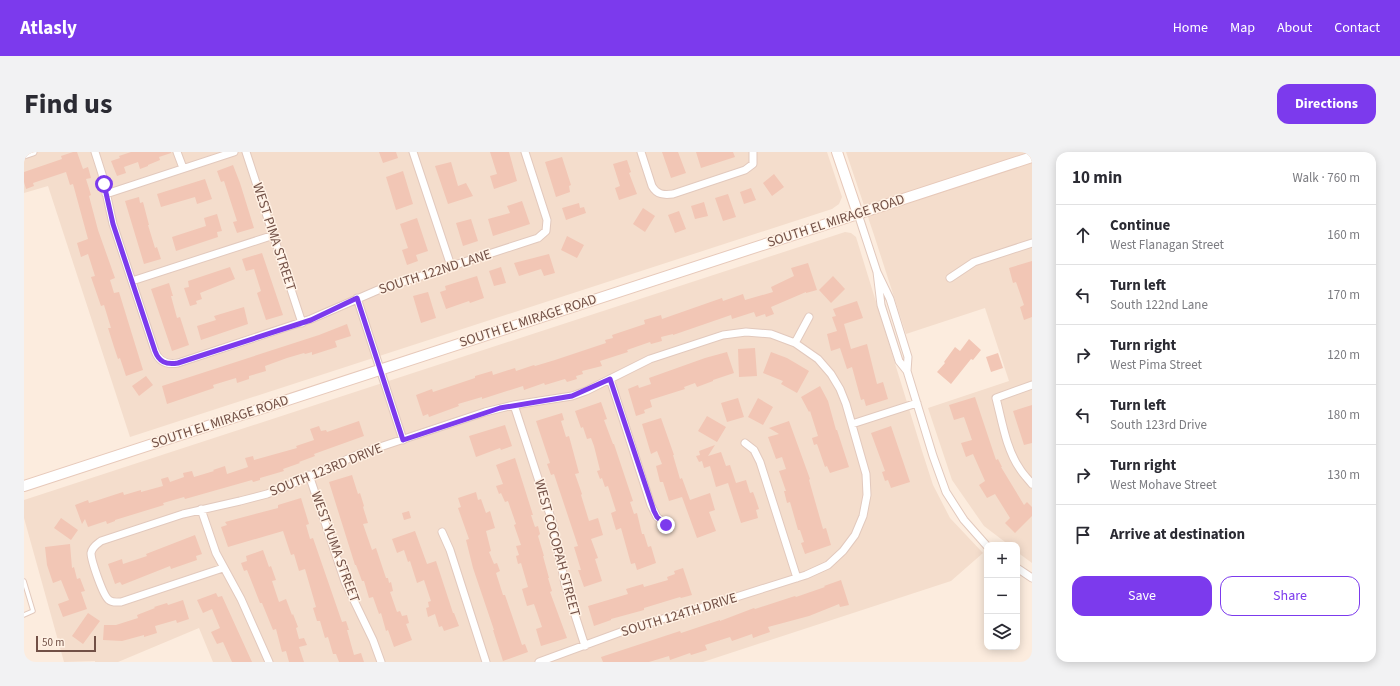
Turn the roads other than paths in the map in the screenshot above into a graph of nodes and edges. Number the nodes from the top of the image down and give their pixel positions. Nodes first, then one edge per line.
1 (33, 152) edge
2 (95, 152) edge
3 (177, 152) edge
4 (234, 152) edge
5 (246, 152) edge
6 (413, 152) edge
7 (525, 152) edge
8 (641, 152) edge
9 (753, 152) edge
10 (837, 152) edge
11 (24, 155) edge
12 (1032, 157) edge
13 (183, 168) junction
14 (106, 194) junction
15 (858, 214) junction
16 (274, 236) junction
17 (1032, 243) edge
18 (451, 266) junction
19 (950, 278) dead end
20 (132, 281) junction
21 (357, 298) junction
22 (809, 317) dead end
23 (302, 323) junction
24 (795, 343) junction
25 (380, 370) junction
26 (610, 379) junction
27 (1032, 385) edge
28 (917, 403) junction
29 (514, 405) junction
30 (852, 424) junction
31 (403, 440) junction
32 (745, 443) dead end
33 (309, 475) junction
34 (1032, 484) edge
35 (24, 486) edge
36 (201, 509) junction
37 (666, 525) dead end
38 (442, 532) dead end
39 (984, 543) edge
40 (223, 568) junction
41 (1020, 570) edge
42 (797, 578) junction
43 (1032, 578) edge
44 (24, 581) edge
45 (24, 615) edge
46 (585, 646) junction
47 (269, 662) edge
48 (381, 662) edge
49 (486, 662) edge
50 (540, 662) edge

1 - 11 street
2 - 14 street
3 - 13 street
4 - 13 street
5 - 16 street, WEST PIMA STREET
6 - 18 street
7 - 18 street, SOUTH 122ND LANE
8 - 9 street
10 - 15 main road
12 - 15 main road, SOUTH EL MIRAGE ROAD
13 - 14 street
14 - 20 street
15 - 25 main road, SOUTH EL MIRAGE ROAD
15 - 28 street
16 - 20 street
16 - 23 street, WEST PIMA STREET
17 - 19 street
18 - 21 street, SOUTH 122ND LANE
20 - 23 street, SOUTH 122ND LANE
21 - 23 street, SOUTH 122ND LANE
21 - 25 street
22 - 24 street
24 - 26 street, SOUTH 123RD DRIVE
24 - 30 street, SOUTH 123RD DRIVE
25 - 31 street
25 - 35 main road, SOUTH EL MIRAGE ROAD
26 - 29 street, SOUTH 123RD DRIVE
26 - 37 street
27 - 34 street
28 - 30 street
28 - 39 street
29 - 31 street, SOUTH 123RD DRIVE
29 - 46 street, WEST COCOPAH STREET
30 - 42 street, SOUTH 124TH DRIVE
31 - 33 street, SOUTH 123RD DRIVE
32 - 42 street
33 - 36 street, SOUTH 123RD DRIVE
33 - 48 street, WEST YUMA STREET
36 - 40 street
36 - 40 street, SOUTH 123RD DRIVE
38 - 49 street
40 - 47 street
41 - 43 street
42 - 46 street, SOUTH 124TH DRIVE
44 - 45 lane
46 - 50 street, SOUTH 124TH DRIVE

